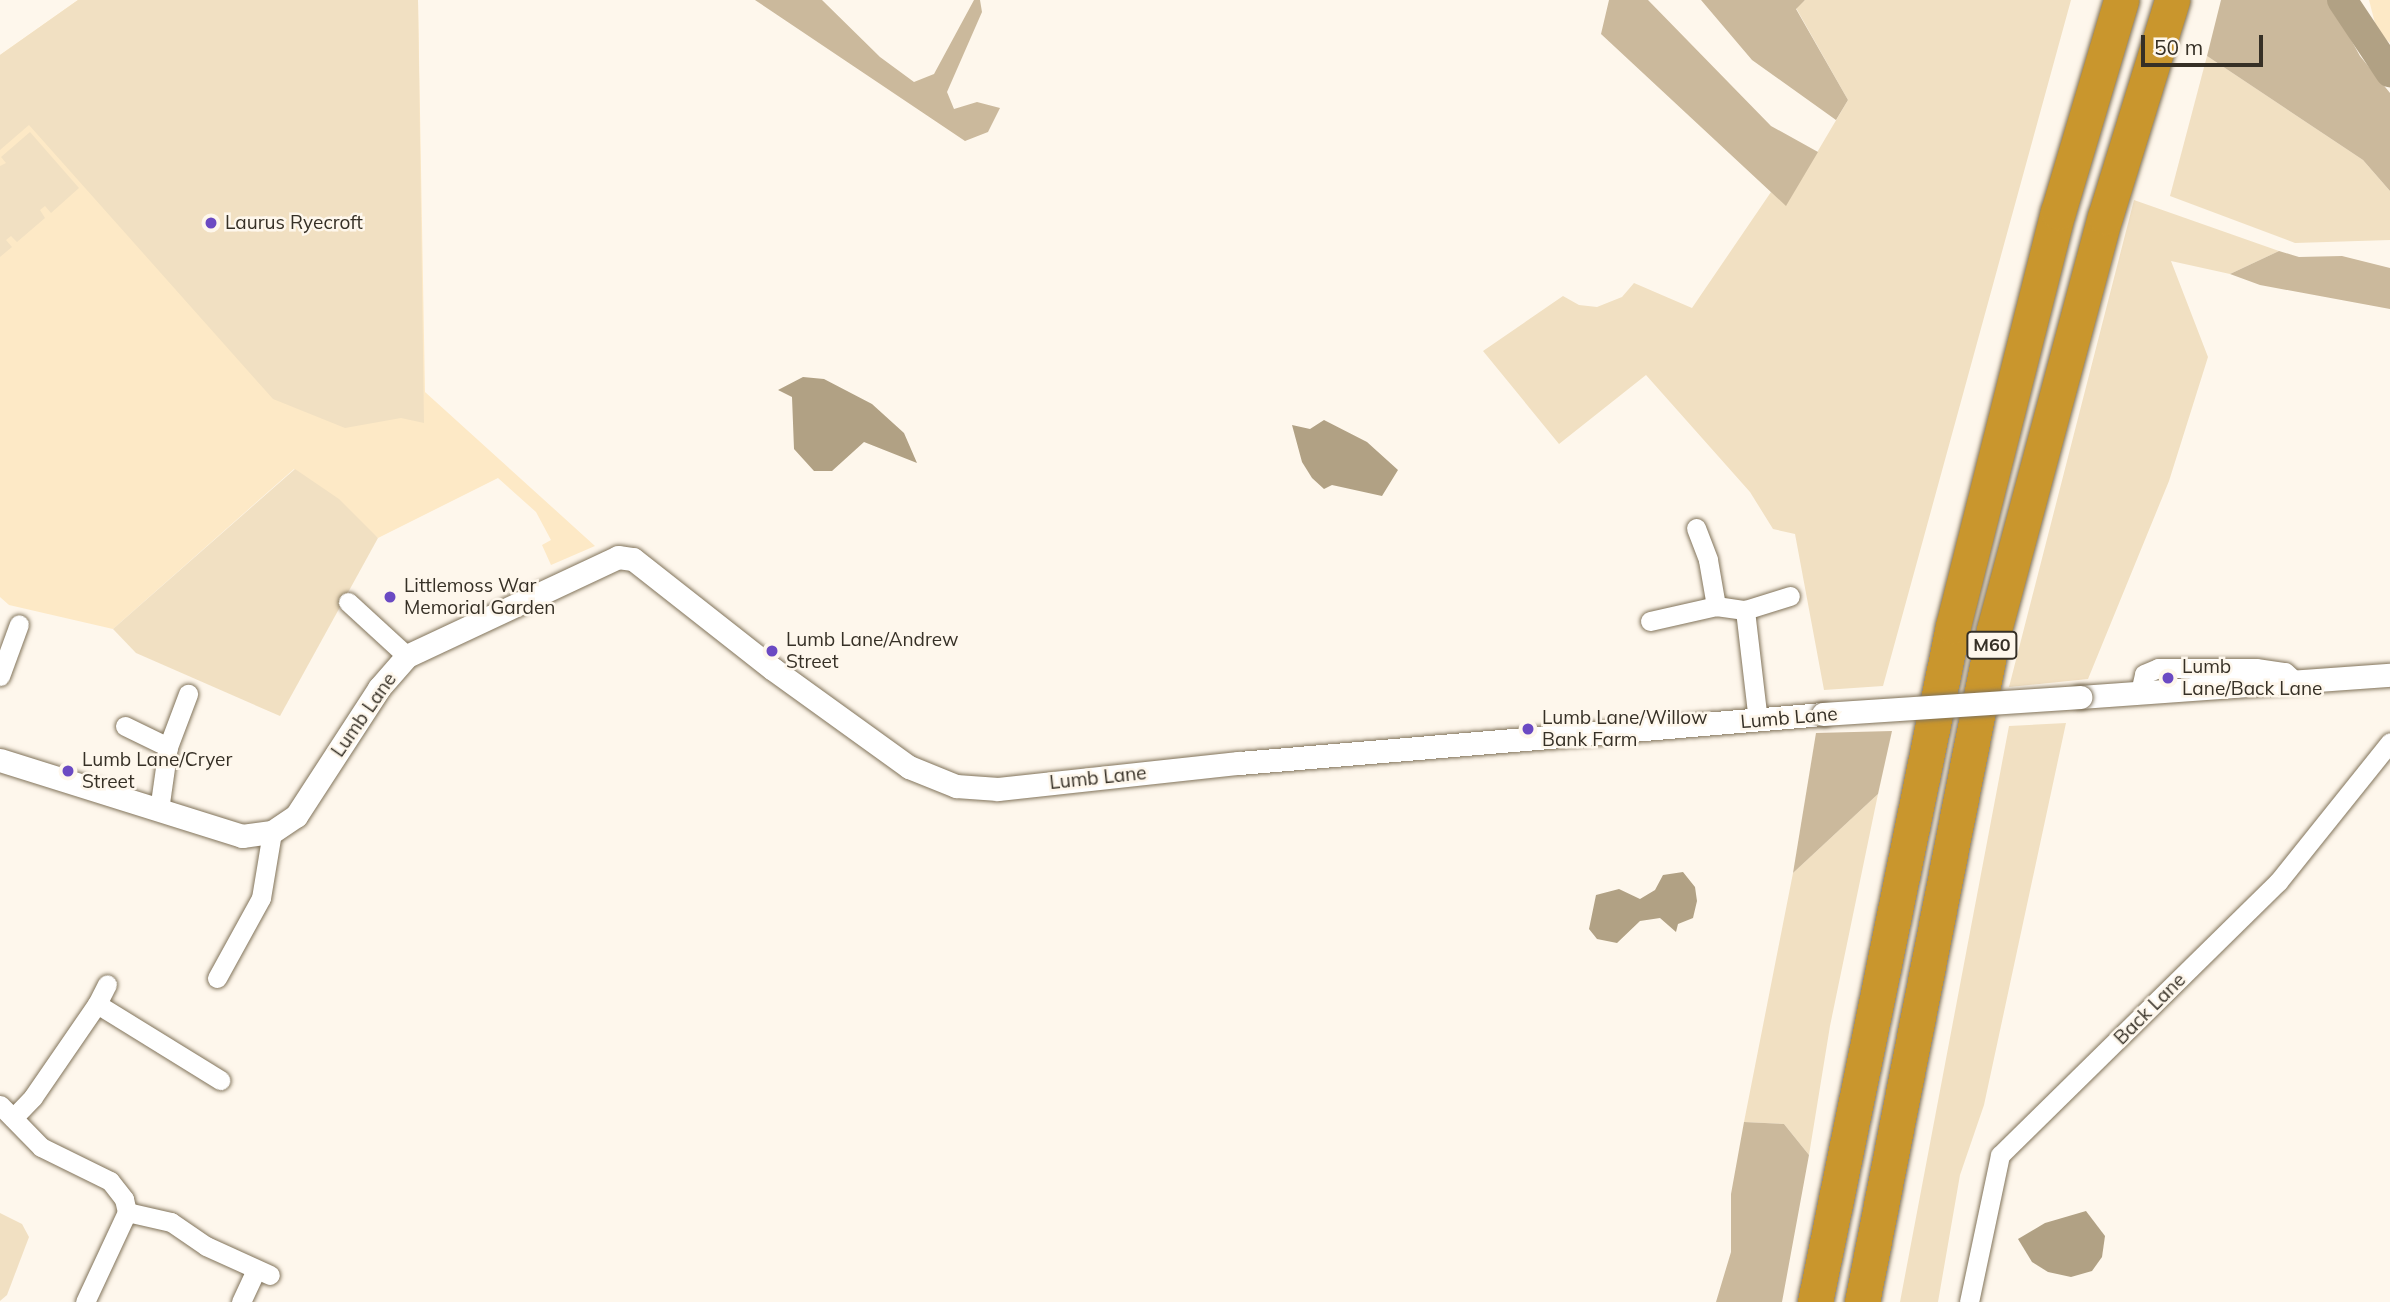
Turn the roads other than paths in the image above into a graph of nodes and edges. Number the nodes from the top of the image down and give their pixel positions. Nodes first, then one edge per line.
1 (2122, 0) edge
2 (2172, 0) edge
3 (1696, 528) dead end
4 (1790, 596) dead end
5 (348, 602) dead end
6 (1716, 606) junction
7 (1745, 610) junction
8 (1650, 621) dead end
9 (19, 624) dead end
10 (407, 656) junction
11 (1, 672) edge
12 (2390, 675) edge
13 (188, 694) dead end
14 (1757, 710) junction
15 (125, 726) dead end
16 (2390, 742) edge
17 (168, 747) junction
18 (0, 760) edge
19 (159, 810) junction
20 (272, 832) junction
21 (217, 978) dead end
22 (107, 984) dead end
23 (97, 1003) junction
24 (220, 1080) dead end
25 (6, 1112) edge
26 (127, 1212) junction
27 (85, 1302) edge
28 (241, 1302) edge
29 (1815, 1302) edge
30 (1862, 1302) edge
31 (1969, 1302) edge

1 - 29 highway, M60
2 - 30 highway, M60
3 - 6 street
4 - 7 street
5 - 10 street
6 - 7 street
6 - 8 street
7 - 14 street
9 - 11 street
10 - 14 street, Lumb Lane
10 - 20 street, Lumb Lane
12 - 14 street, Lumb Lane, bridge
13 - 17 street
15 - 17 street
16 - 31 street, Back Lane
17 - 19 street
18 - 19 street
19 - 20 street
20 - 21 street
22 - 23 street
23 - 24 street
23 - 25 street
25 - 26 street
26 - 27 street
26 - 28 street

